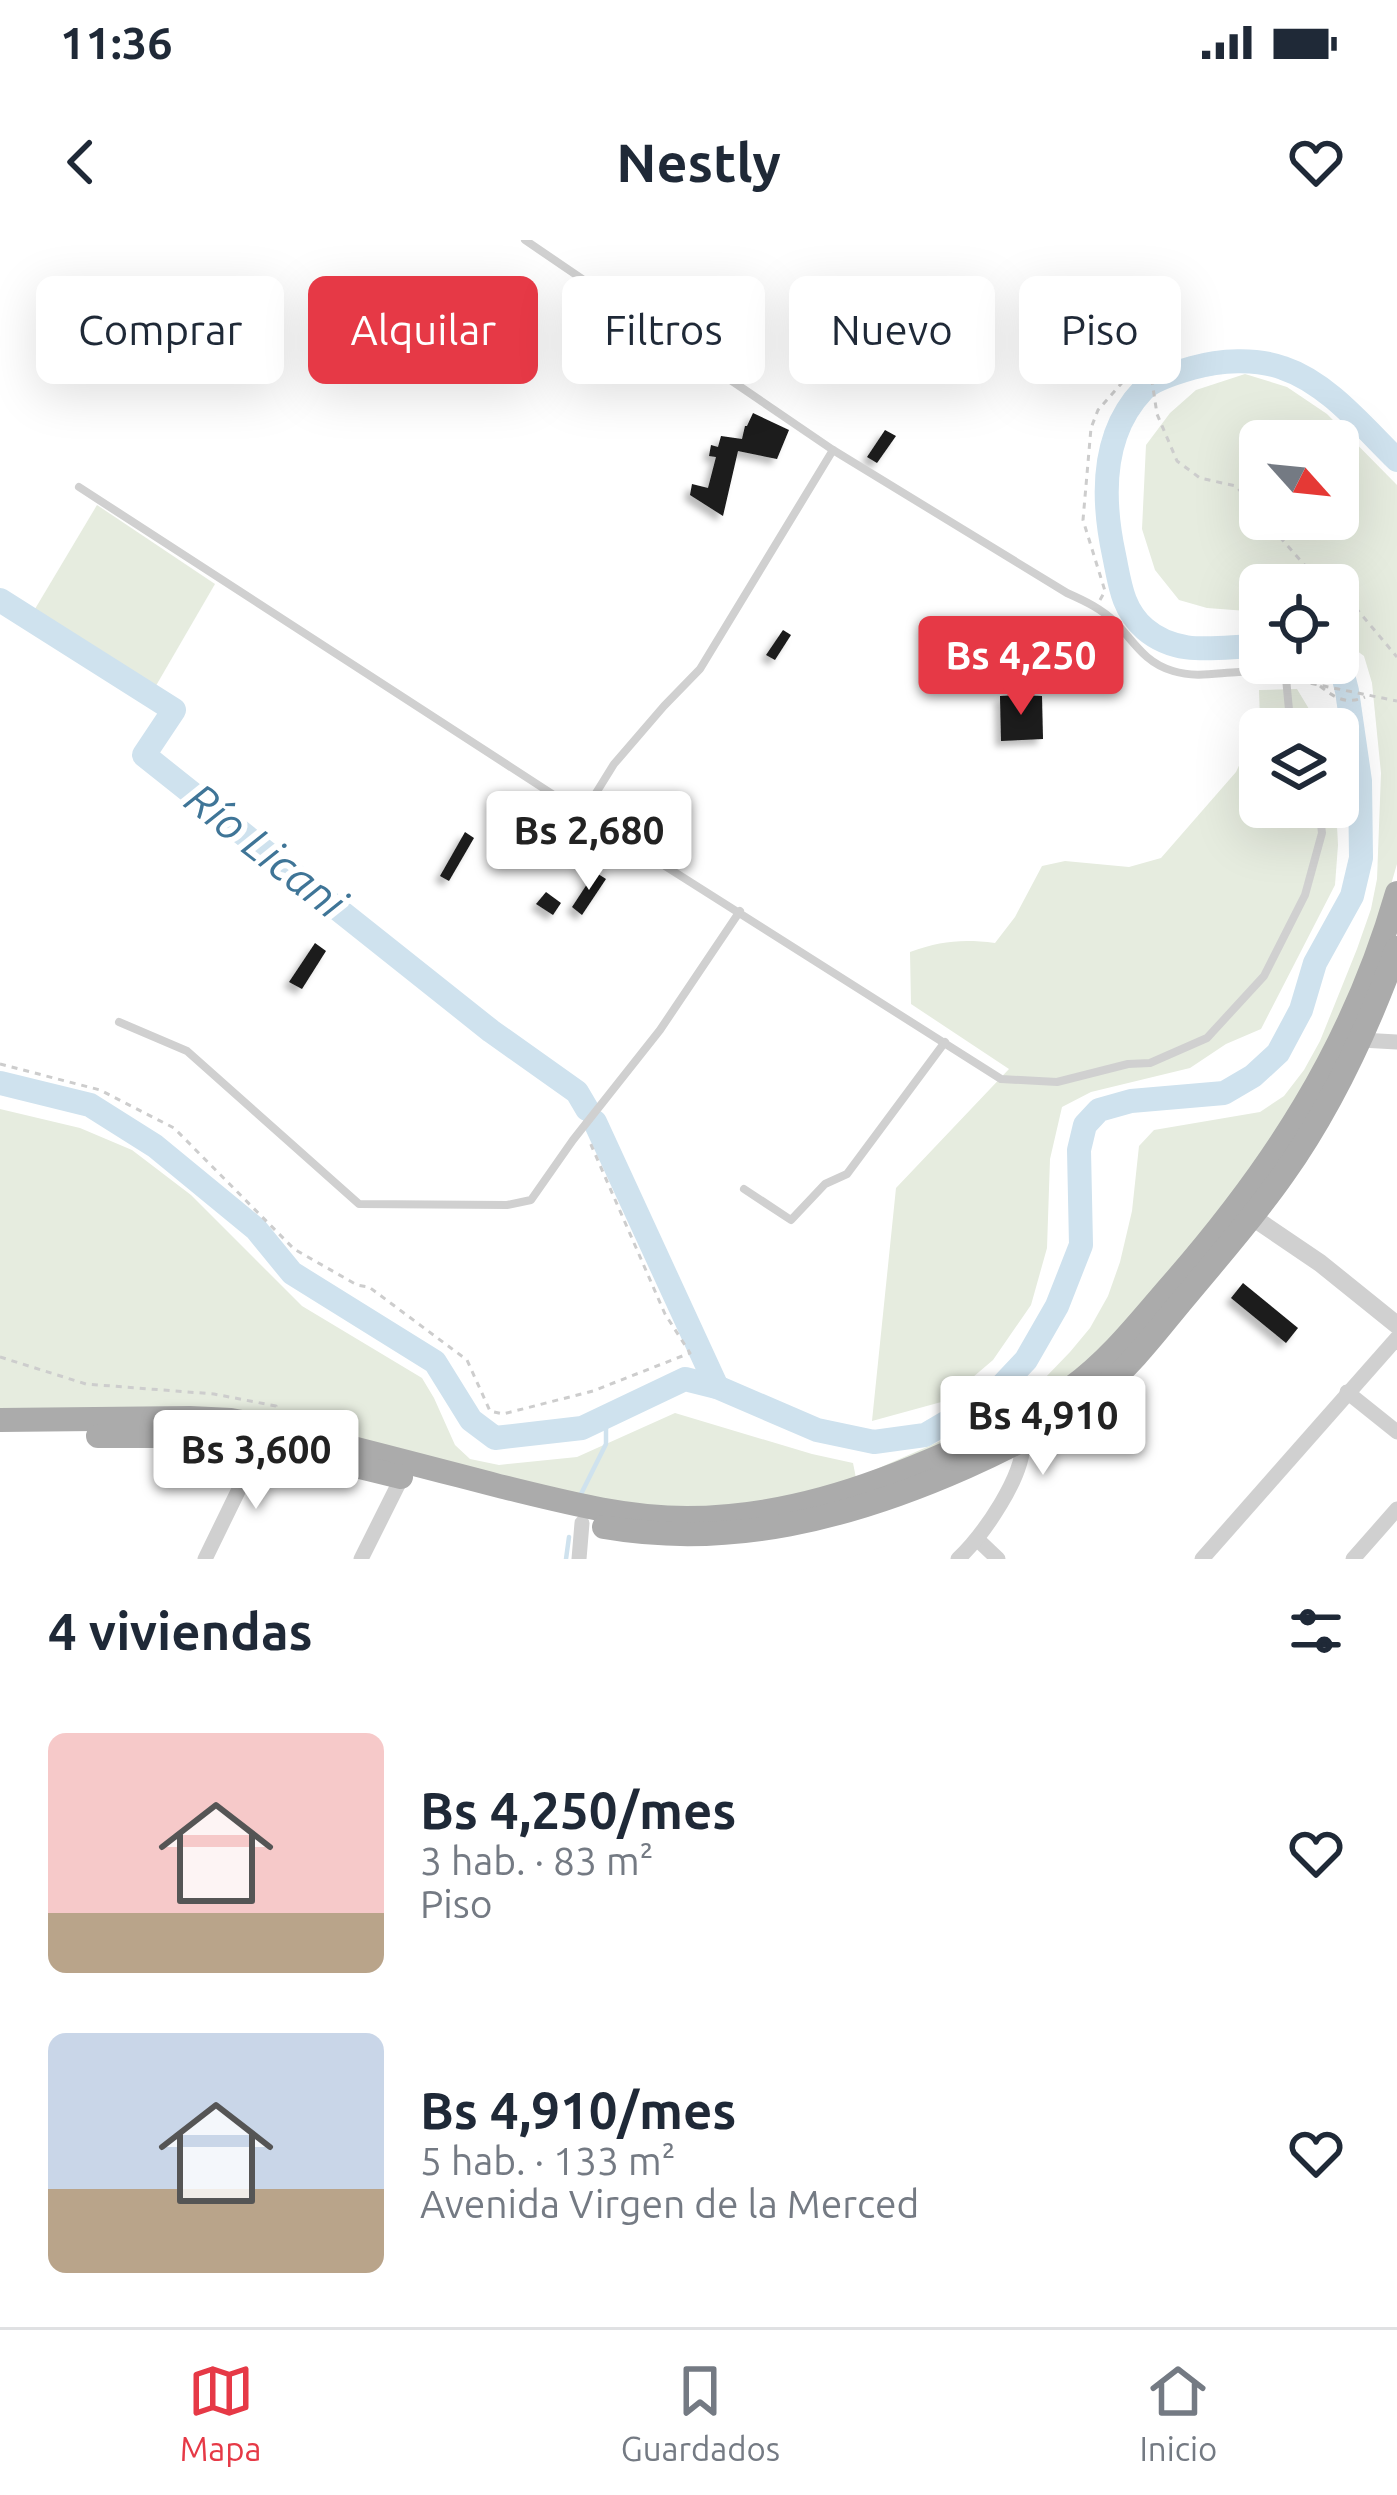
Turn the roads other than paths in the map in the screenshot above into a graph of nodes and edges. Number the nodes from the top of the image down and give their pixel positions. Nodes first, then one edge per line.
1 (525, 240) edge
2 (832, 450) junction
3 (79, 487) dead end
4 (1289, 708) edge
5 (583, 814) junction
6 (1322, 828) edge
7 (1397, 893) edge
8 (740, 911) junction
9 (1397, 948) edge
10 (118, 1022) dead end
11 (1361, 1040) junction
12 (945, 1042) junction
13 (1397, 1042) edge
14 (744, 1189) dead end
15 (1245, 1212) junction
16 (1397, 1325) edge
17 (1397, 1338) edge
18 (1347, 1392) junction
19 (0, 1420) edge
20 (1397, 1432) edge
21 (266, 1435) junction
22 (0, 1437) edge
23 (1023, 1440) junction
24 (402, 1478) junction
25 (1397, 1509) edge
26 (582, 1523) junction
27 (978, 1540) junction
28 (205, 1559) edge
29 (361, 1559) edge
30 (579, 1559) edge
31 (958, 1559) edge
32 (998, 1559) edge
33 (1202, 1559) edge
34 (1353, 1559) edge

1 - 2 lane
2 - 4 lane
2 - 5 lane
3 - 5 lane
5 - 8 lane
6 - 12 lane
7 - 15 main road
8 - 10 lane
8 - 12 lane
9 - 11 main road
11 - 13 street
11 - 15 main road
12 - 14 lane
15 - 16 street
15 - 21 main road
15 - 23 main road
17 - 18 street
18 - 20 street
18 - 33 street
19 - 21 main road
21 - 22 main road
21 - 24 main road
21 - 28 street
23 - 26 main road
23 - 27 street
24 - 26 main road
24 - 29 street
25 - 34 street
26 - 30 street
27 - 31 street
27 - 32 street

